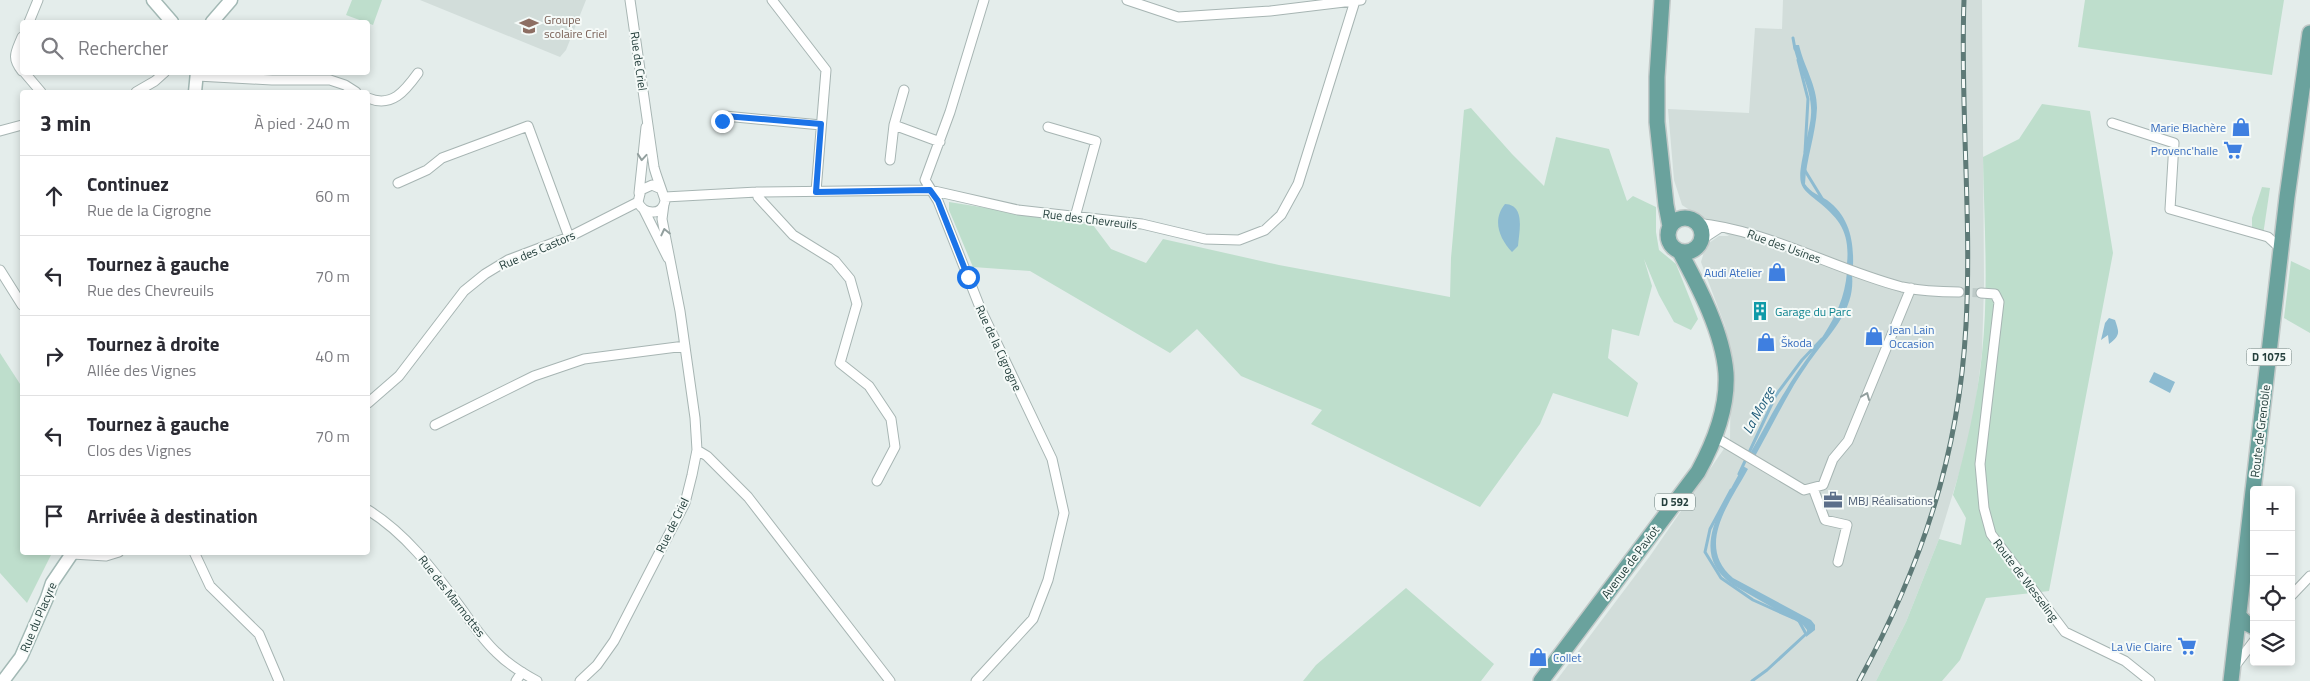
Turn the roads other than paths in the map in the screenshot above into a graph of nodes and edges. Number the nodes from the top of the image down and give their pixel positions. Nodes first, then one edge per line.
1 (38, 0) edge
2 (153, 0) edge
3 (231, 0) edge
4 (630, 0) edge
5 (772, 0) edge
6 (984, 0) edge
7 (1127, 0) edge
8 (1662, 0) edge
9 (1671, 0) edge
10 (1354, 1) edge
11 (30, 20) edge
12 (170, 20) edge
13 (214, 20) edge
14 (1662, 29) junction
15 (2310, 33) edge
16 (20, 42) edge
17 (20, 68) edge
18 (418, 73) dead end
19 (26, 75) edge
20 (162, 75) edge
21 (197, 75) edge
22 (210, 75) edge
23 (39, 90) edge
24 (139, 90) edge
25 (195, 90) edge
26 (353, 90) edge
27 (904, 90) dead end
28 (370, 98) edge
29 (722, 121) dead end
30 (647, 122) junction
31 (821, 124) junction
32 (2112, 124) dead end
33 (894, 125) junction
34 (20, 126) edge
35 (1048, 127) dead end
36 (0, 131) edge
37 (940, 142) junction
38 (890, 160) dead end
39 (1664, 179) junction
40 (398, 184) dead end
41 (659, 188) junction
42 (930, 190) junction
43 (757, 192) junction
44 (816, 192) junction
45 (664, 200) junction
46 (640, 201) junction
47 (1075, 217) junction
48 (1692, 221) junction
49 (1670, 226) junction
50 (1721, 227) junction
51 (569, 237) junction
52 (1699, 243) junction
53 (2281, 249) junction
54 (1680, 252) junction
55 (670, 260) junction
56 (0, 270) edge
57 (1911, 288) junction
58 (1959, 292) tunnel mouth
59 (1982, 293) tunnel mouth
60 (1703, 295) junction
61 (20, 302) edge
62 (685, 346) junction
63 (370, 401) edge
64 (435, 426) dead end
65 (1714, 437) junction
66 (697, 450) junction
67 (877, 481) dead end
68 (1813, 488) junction
69 (370, 511) edge
70 (70, 555) edge
71 (95, 555) edge
72 (109, 555) edge
73 (195, 555) edge
74 (1838, 562) dead end
75 (2310, 576) edge
76 (2295, 592) edge
77 (2239, 616) junction
78 (2250, 625) edge
79 (2250, 634) edge
80 (2237, 637) junction
81 (2250, 647) edge
82 (522, 672) junction
83 (2232, 675) edge
84 (3, 681) edge
85 (278, 681) edge
86 (516, 681) edge
87 (537, 681) edge
88 (580, 681) edge
89 (890, 681) edge
90 (976, 681) edge
91 (1542, 681) edge
92 (2150, 681) edge

1 - 11 street
2 - 12 street
3 - 13 street
4 - 30 street, Rue de Criel
5 - 31 street
6 - 37 street
7 - 10 street
8 - 14 main road
9 - 14 main road
10 - 47 street, Rue des Chevreuils
14 - 39 main road
15 - 53 main road, Route de Grenoble / D 1075
16 - 17 street
18 - 28 street
19 - 23 street
20 - 24 street
21 - 25 street
22 - 26 street
27 - 33 street
29 - 31 street
30 - 41 street, Rue de Criel
30 -> 46 street, Rue de Criel
31 - 44 street
32 - 53 street
33 - 37 street
33 - 38 street
34 - 36 street
35 - 47 street
37 - 42 street
39 - 48 main road
39 - 49 main road
40 - 51 street
41 - 45 street
41 - 46 street
42 - 44 street, Rue des Chevreuils
42 - 47 street, Rue des Chevreuils
42 - 90 street, Rue de la Cigrogne
43 - 44 street, Rue des Chevreuils
43 - 45 street, Rue des Chevreuils
43 - 67 street
45 - 46 street, Rue des Chevreuils
55 -> 45 street, Rue de Criel
46 - 51 street, Rue des Castors
46 - 55 street, Rue de Criel
48 - 49 main road
48 - 50 street, Rue des Usines
48 - 52 main road
49 - 54 main road
50 - 52 street
50 - 57 street, Rue des Usines
51 - 63 street, Rue des Castors
52 - 54 main road
52 - 60 main road, Avenue de Paviot / D 592
53 - 77 main road, Route de Grenoble / D 1075
54 - 60 main road, Avenue de Paviot / D 592
55 - 62 street, Rue de Criel
56 - 61 street
57 - 58 street
68 -> 57 street
59 - 92 street, Route de Wesseling
60 - 65 main road, Avenue de Paviot / D 592
62 - 64 street
62 - 66 street, Rue de Criel
65 - 68 street
65 - 91 main road, Avenue de Paviot / D 592
66 - 88 street, Rue de Criel
66 - 89 street
68 - 74 street
69 - 82 street, Rue des Marmottes
70 - 84 street, Rue du Placyre
71 - 72 street
73 - 85 street
75 - 76 street
77 - 78 main road
77 - 80 main road, Route de Grenoble / D 1075
79 - 80 main road
80 - 83 main road, Route de Grenoble / D 1075
81 - 83 street
82 - 86 street
82 - 87 street, Rue des Marmottes

